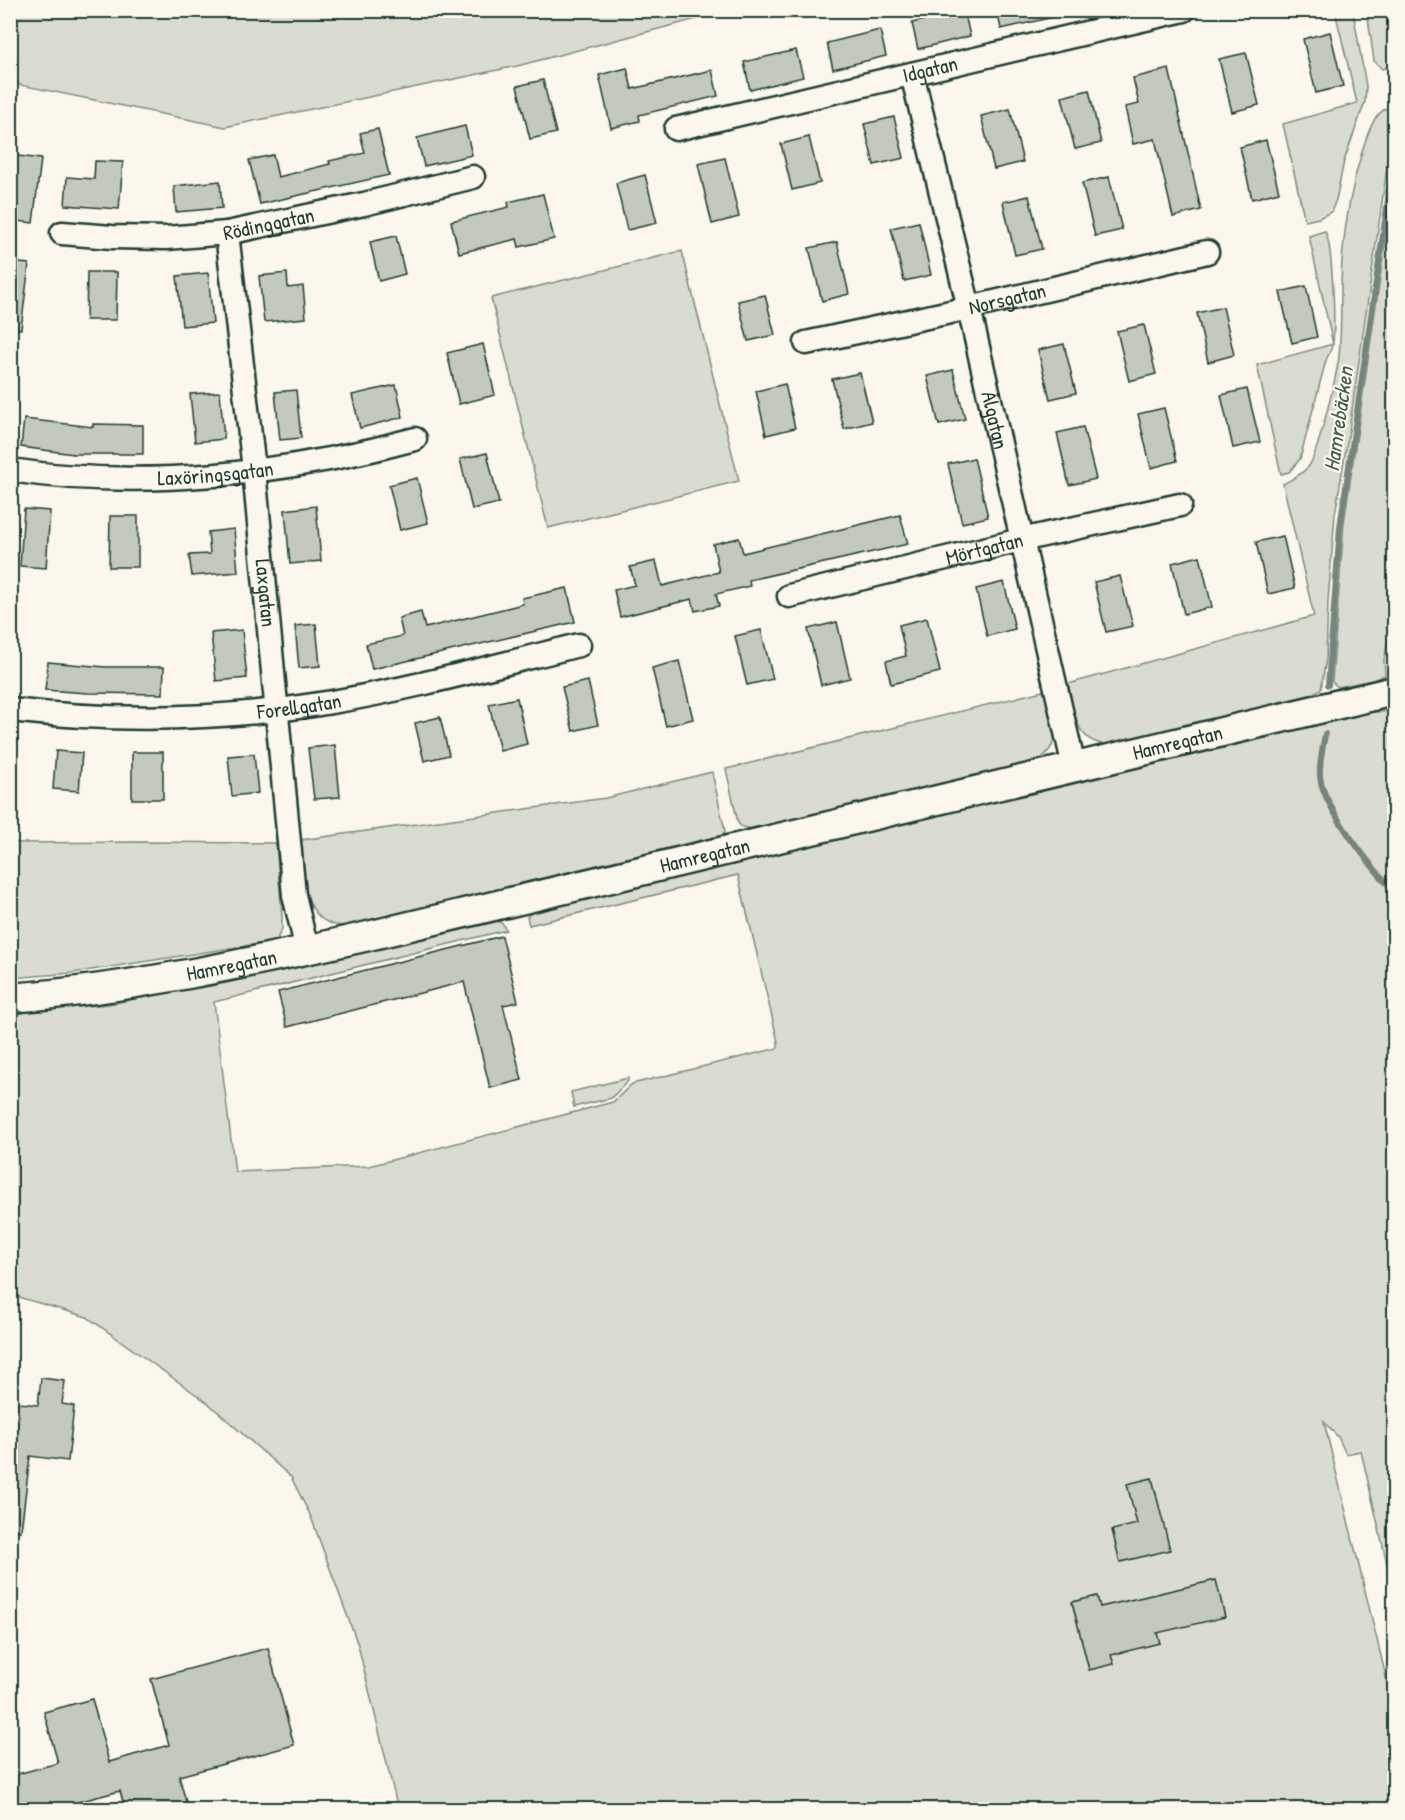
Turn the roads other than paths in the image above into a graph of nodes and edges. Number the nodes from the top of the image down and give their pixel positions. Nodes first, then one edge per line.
1 (1184, 10) edge
2 (912, 74) junction
3 (676, 129) dead end
4 (473, 177) dead end
5 (62, 233) dead end
6 (227, 233) junction
7 (1207, 252) dead end
8 (969, 308) junction
9 (806, 344) dead end
10 (415, 439) dead end
11 (10, 470) edge
12 (254, 470) junction
13 (1180, 505) dead end
14 (1021, 540) junction
15 (789, 596) dead end
16 (579, 645) dead end
17 (1395, 691) edge
18 (10, 710) edge
19 (276, 710) junction
20 (1074, 766) junction
21 (307, 950) junction
22 (10, 998) edge

1 - 2 street, Idgatan
2 - 3 street, Idgatan
2 - 8 street, Ålgatan
4 - 6 street, Rödinggatan
5 - 6 street, Rödinggatan
6 - 12 street, Laxgatan
7 - 8 street, Norsgatan
8 - 9 street, Norsgatan
8 - 14 street, Ålgatan
10 - 12 street, Laxöringsgatan
11 - 12 street, Laxöringsgatan
12 - 19 street, Laxgatan
13 - 14 street, Mörtgatan
14 - 15 street, Mörtgatan
14 - 20 street, Ålgatan
16 - 19 street, Forellgatan
17 - 20 street, Hamregatan
18 - 19 street, Forellgatan
19 - 21 street, Laxgatan
20 - 21 street, Hamregatan
21 - 22 street, Hamregatan

